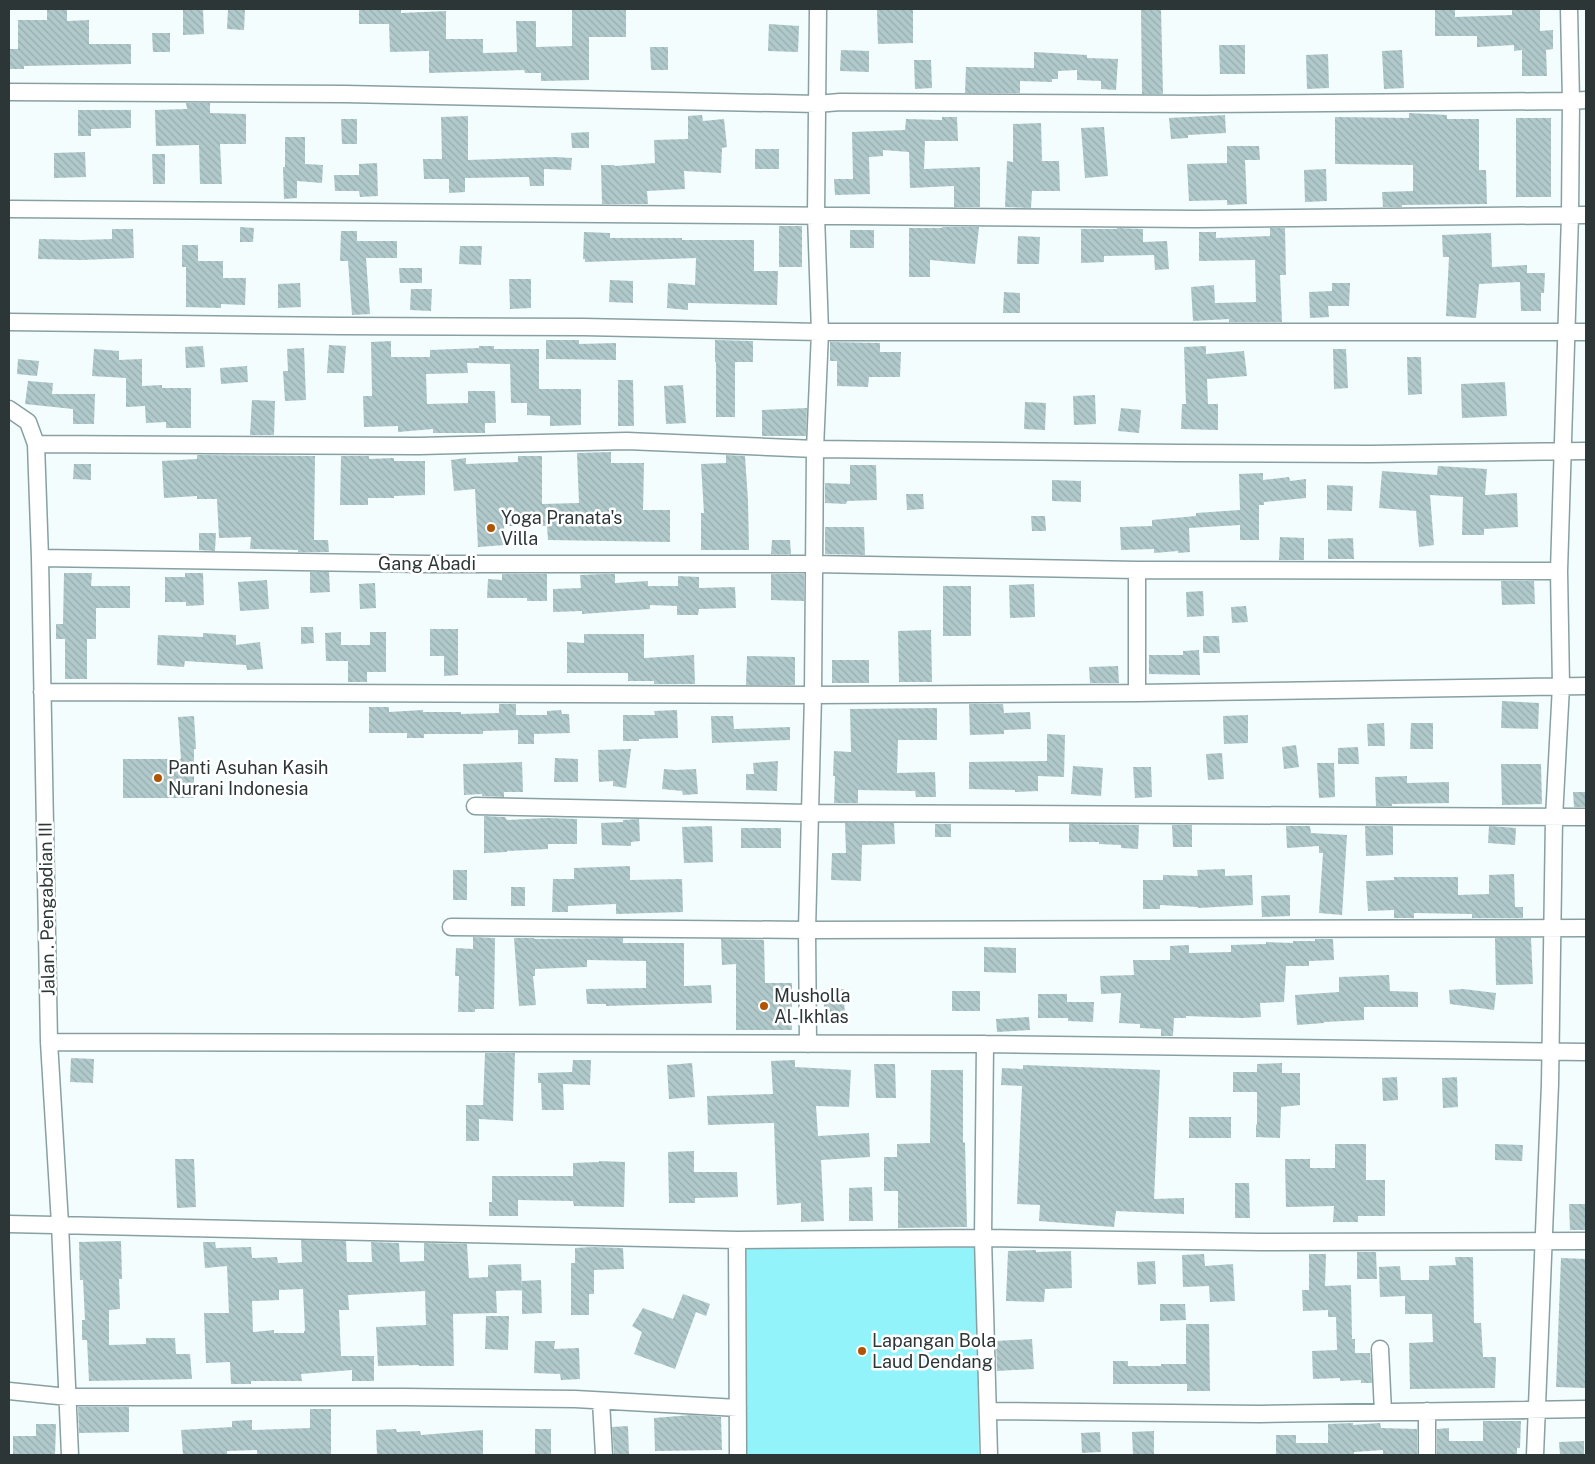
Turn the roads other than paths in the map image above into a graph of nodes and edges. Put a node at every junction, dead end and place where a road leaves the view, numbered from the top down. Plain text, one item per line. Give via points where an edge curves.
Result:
1 (818, 9) edge
2 (1569, 9) edge
3 (9, 92) edge
4 (1579, 100) edge
5 (817, 104) junction
6 (9, 209) edge
7 (816, 215) junction
8 (1578, 215) edge
9 (9, 322) edge
10 (1567, 331) junction
11 (820, 332) junction
12 (1586, 332) edge
13 (9, 409) edge
14 (36, 444) junction
15 (815, 448) junction
16 (1563, 451) junction
17 (1586, 451) edge
18 (40, 558) junction
19 (814, 564) junction
20 (1137, 570) junction
21 (1559, 571) junction
22 (1561, 686) junction
23 (1586, 686) edge
24 (42, 692) junction
25 (1137, 693) junction
26 (813, 696) junction
27 (475, 806) dead end
28 (810, 813) junction
29 (1586, 817) edge
30 (1554, 818) junction
31 (451, 927) dead end
32 (1554, 927) junction
33 (1586, 928) edge
34 (807, 930) junction
35 (49, 1042) junction
36 (808, 1044) junction
37 (985, 1044) junction
38 (1550, 1052) junction
39 (1586, 1052) edge
40 (9, 1224) edge
41 (60, 1224) junction
42 (983, 1238) junction
43 (737, 1240) junction
44 (1544, 1240) junction
45 (1586, 1241) edge
46 (1380, 1349) dead end
47 (9, 1391) edge
48 (68, 1397) junction
49 (601, 1401) junction
50 (738, 1408) junction
51 (1537, 1409) junction
52 (1586, 1409) edge
53 (988, 1411) junction
54 (1427, 1411) junction
55 (1383, 1412) junction
56 (70, 1455) edge
57 (604, 1455) edge
58 (738, 1455) edge
59 (988, 1455) edge
60 (1427, 1455) edge
61 (1535, 1455) edge

1 - 5 street
2 - 4 street
3 - 5 street via 346,94
4 - 5 street
4 - 8 street
5 - 7 street
6 - 7 street
7 - 8 street via 1195,219
7 - 11 street
8 - 10 street
9 - 11 street
10 - 11 street
10 - 12 street
10 - 16 street
11 - 15 street
13 - 14 street, Jalan . Pengabdian III via 28,422
14 - 15 street via 419,446 627,441
14 - 18 street, Jalan . Pengabdian III
15 - 16 street via 1340,454
15 - 19 street
16 - 17 street
16 - 21 street
18 - 19 street, Gang Abadi via 427,564
18 - 24 street, Jalan . Pengabdian III
19 - 20 street, Gang Abadi
19 - 26 street
20 - 21 street, Gang Abadi
20 - 25 street
21 - 22 street
22 - 23 street
22 - 25 street
22 - 30 street
24 - 26 street
24 - 35 street, Jalan . Pengabdian III
25 - 26 street
26 - 28 street
27 - 28 street
28 - 30 street
28 - 34 street
29 - 30 street
30 - 32 street
31 - 34 street
32 - 33 street
32 - 34 street
32 - 38 street
34 - 36 street
35 - 36 street
35 - 41 street, Jalan . Pengabdian III
36 - 37 street
37 - 38 street
37 - 42 street
38 - 39 street
38 - 44 street
40 - 41 street
41 - 43 street
41 - 48 street, Jalan . Pengabdian III
42 - 43 street
42 - 44 street via 1251,1242
42 - 53 street
43 - 50 street
44 - 45 street
44 - 51 street
46 - 55 street
47 - 48 street
48 - 49 street via 404,1397
48 - 56 street, Jalan . Pengabdian III
49 - 50 street
49 - 57 street
50 - 58 street
51 - 52 street
51 - 54 street
51 - 61 street
53 - 55 street
53 - 59 street
54 - 55 street
54 - 60 street

